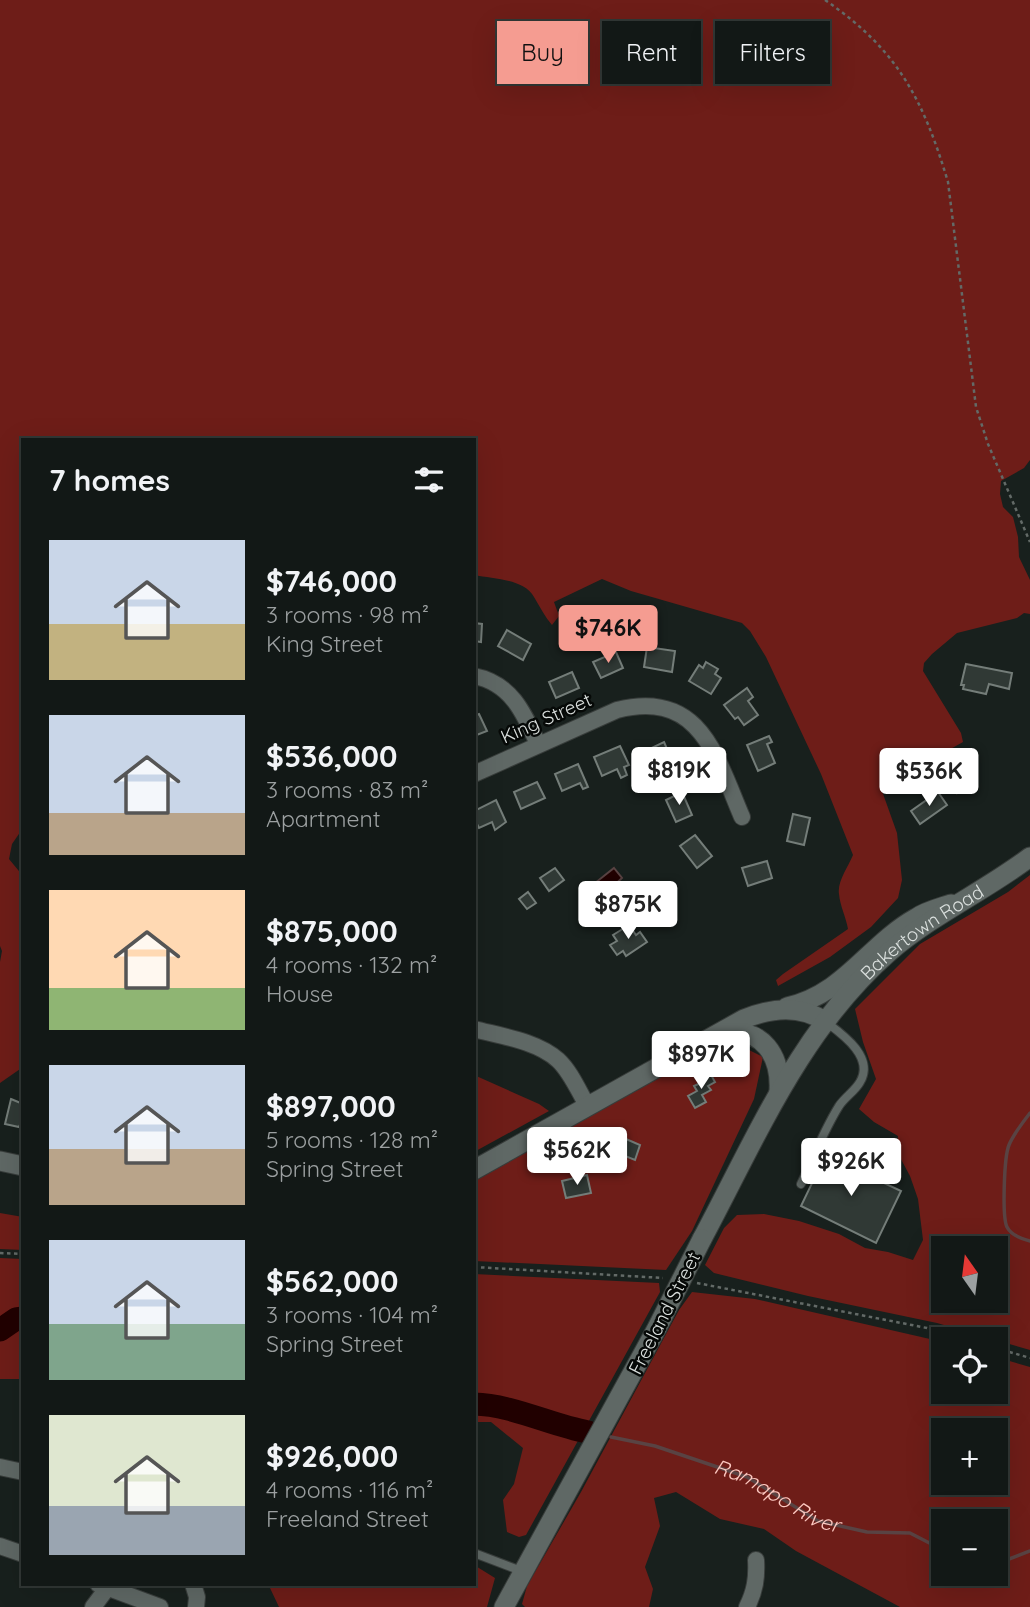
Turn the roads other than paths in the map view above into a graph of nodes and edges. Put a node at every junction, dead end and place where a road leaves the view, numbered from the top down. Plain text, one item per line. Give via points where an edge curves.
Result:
1 (476, 677) edge
2 (538, 744) junction
3 (476, 773) edge
4 (742, 817) dead end
5 (1030, 857) edge
6 (962, 901) junction
7 (781, 1009) junction
8 (825, 1022) junction
9 (476, 1030) edge
10 (716, 1034) junction
11 (779, 1091) junction
12 (588, 1107) junction
13 (0, 1161) edge
14 (21, 1166) edge
15 (476, 1169) edge
16 (801, 1184) dead end
17 (0, 1467) edge
18 (21, 1472) edge
19 (0, 1546) edge
20 (21, 1553) edge
21 (476, 1554) edge
22 (756, 1560) dead end
23 (524, 1572) junction
24 (103, 1586) edge
25 (194, 1586) edge
26 (93, 1607) edge
27 (160, 1607) edge
28 (196, 1607) edge
29 (505, 1607) edge
30 (747, 1607) edge

1 - 2 street via 497,684 515,700
2 - 3 street, King Street
2 - 4 street, King Street via 617,710 649,705 677,712 709,742
5 - 6 main road, Bakertown Road
6 - 7 main road via 915,918 839,984 811,1000
6 - 8 main road, Bakertown Road via 889,952
7 - 8 main road
7 - 10 main road via 760,1013
8 - 11 main road, Freeland Street
8 - 16 lane via 853,1044 863,1075 840,1106
9 - 12 street via 550,1054 565,1068
10 - 11 main road via 745,1032 762,1042 774,1058
10 - 12 main road
11 - 23 main road, Freeland Street, bridge
12 - 15 main road
13 - 14 main road
17 - 18 street
19 - 20 street
21 - 23 lane
22 - 30 street via 757,1578
23 - 29 main road, Freeland Street
24 - 26 street
24 - 27 street
25 - 28 street

